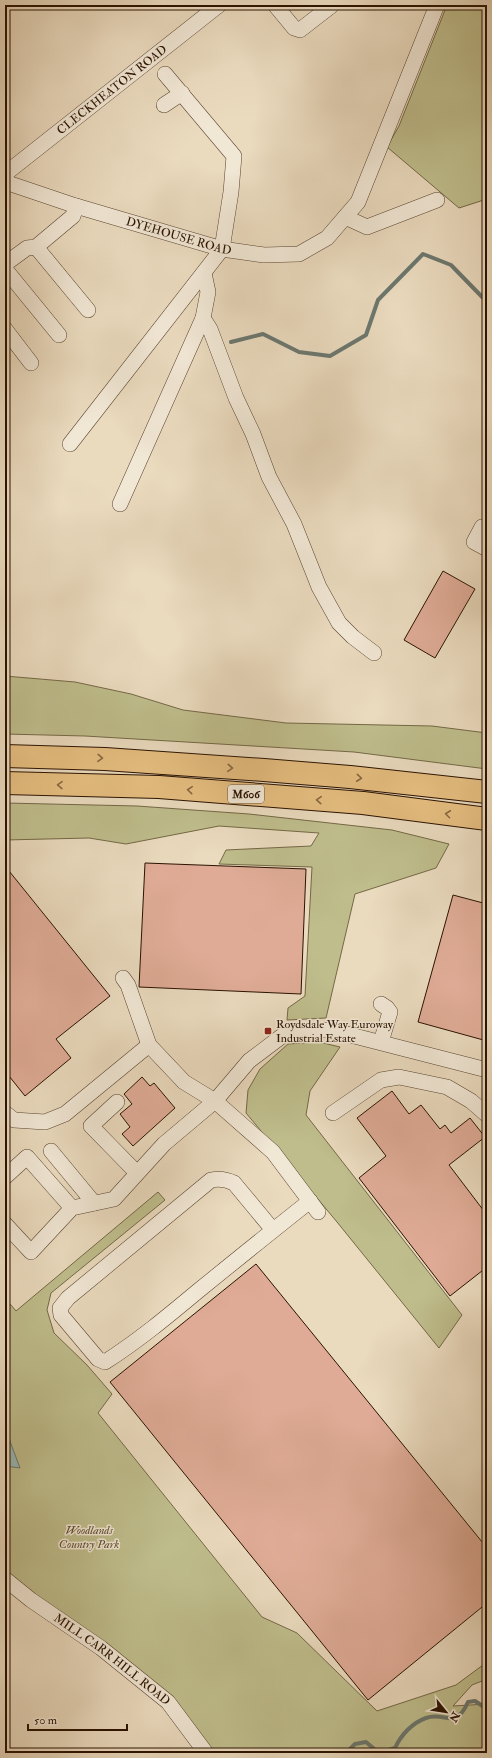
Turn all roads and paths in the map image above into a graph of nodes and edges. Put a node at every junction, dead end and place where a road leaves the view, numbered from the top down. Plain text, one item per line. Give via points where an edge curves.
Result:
1 (220, 5) edge
2 (276, 5) edge
3 (437, 5) edge
4 (331, 6) dead end
5 (165, 74) dead end
6 (182, 93) junction
7 (164, 105) dead end
8 (5, 174) edge
9 (5, 182) edge
10 (437, 200) dead end
11 (76, 206) junction
12 (345, 217) junction
13 (36, 247) junction
14 (222, 249) junction
15 (5, 264) edge
16 (5, 268) edge
17 (204, 273) junction
18 (88, 310) dead end
19 (202, 318) junction
20 (5, 329) edge
21 (59, 335) dead end
22 (31, 363) dead end
23 (70, 444) dead end
24 (120, 504) dead end
25 (487, 527) edge
26 (487, 549) edge
27 (374, 654) dead end
28 (5, 756) edge
29 (5, 784) edge
30 (487, 792) edge
31 (487, 819) edge
32 (126, 982) dead end
33 (381, 1004) dead end
34 (381, 1042) junction
35 (149, 1045) junction
36 (487, 1070) edge
37 (215, 1101) junction
38 (117, 1102) dead end
39 (5, 1113) edge
40 (333, 1113) dead end
41 (487, 1115) edge
42 (51, 1151) dead end
43 (137, 1173) junction
44 (5, 1177) edge
45 (94, 1203) junction
46 (72, 1208) junction
47 (5, 1224) edge
48 (273, 1230) junction
49 (5, 1579) edge
50 (206, 1753) edge

1 - 8 street, CLECKHEATON ROAD
2 - 4 street via 294,28 300,30
3 - 12 street, DYEHOUSE ROAD via 358,202
5 - 6 street
6 - 7 street
6 - 14 street via 234,156
9 - 11 street, DYEHOUSE ROAD
10 - 12 street via 367,227
11 - 13 street via 73,216
11 - 14 street, DYEHOUSE ROAD
12 - 14 street, DYEHOUSE ROAD via 328,238 299,254 264,255
13 - 15 street via 27,248
13 - 18 street
14 - 17 street
16 - 21 street
17 - 19 street via 208,292
17 - 23 street
19 - 24 street
19 - 27 street via 210,329 269,477 294,524 319,587 339,623
20 - 22 street
25 - 26 street via 482,527 474,542
28 -> 30 highway, M606 via 105,759 240,768
31 -> 29 highway, M606 via 363,803 160,787
32 - 35 street
33 - 34 street via 390,1012
34 - 36 street
34 - 37 street via 331,1030 286,1033 249,1061
35 - 37 street via 184,1082
35 - 39 street via 65,1114 45,1122 14,1120
37 - 43 street via 164,1144
37 - 48 street via 273,1152 314,1206
38 - 43 street via 91,1126
40 - 41 street via 380,1080 399,1077 447,1087 471,1101
42 - 45 street
43 - 45 street via 114,1199
44 - 46 street via 27,1157
45 - 46 street
46 - 47 street via 31,1252
48 - 48 street via 131,1346 105,1362 98,1359 61,1315 60,1308 68,1298 211,1180 219,1178 234,1183
49 - 50 street, MILL CARR HILL ROAD via 101,1648 168,1702

